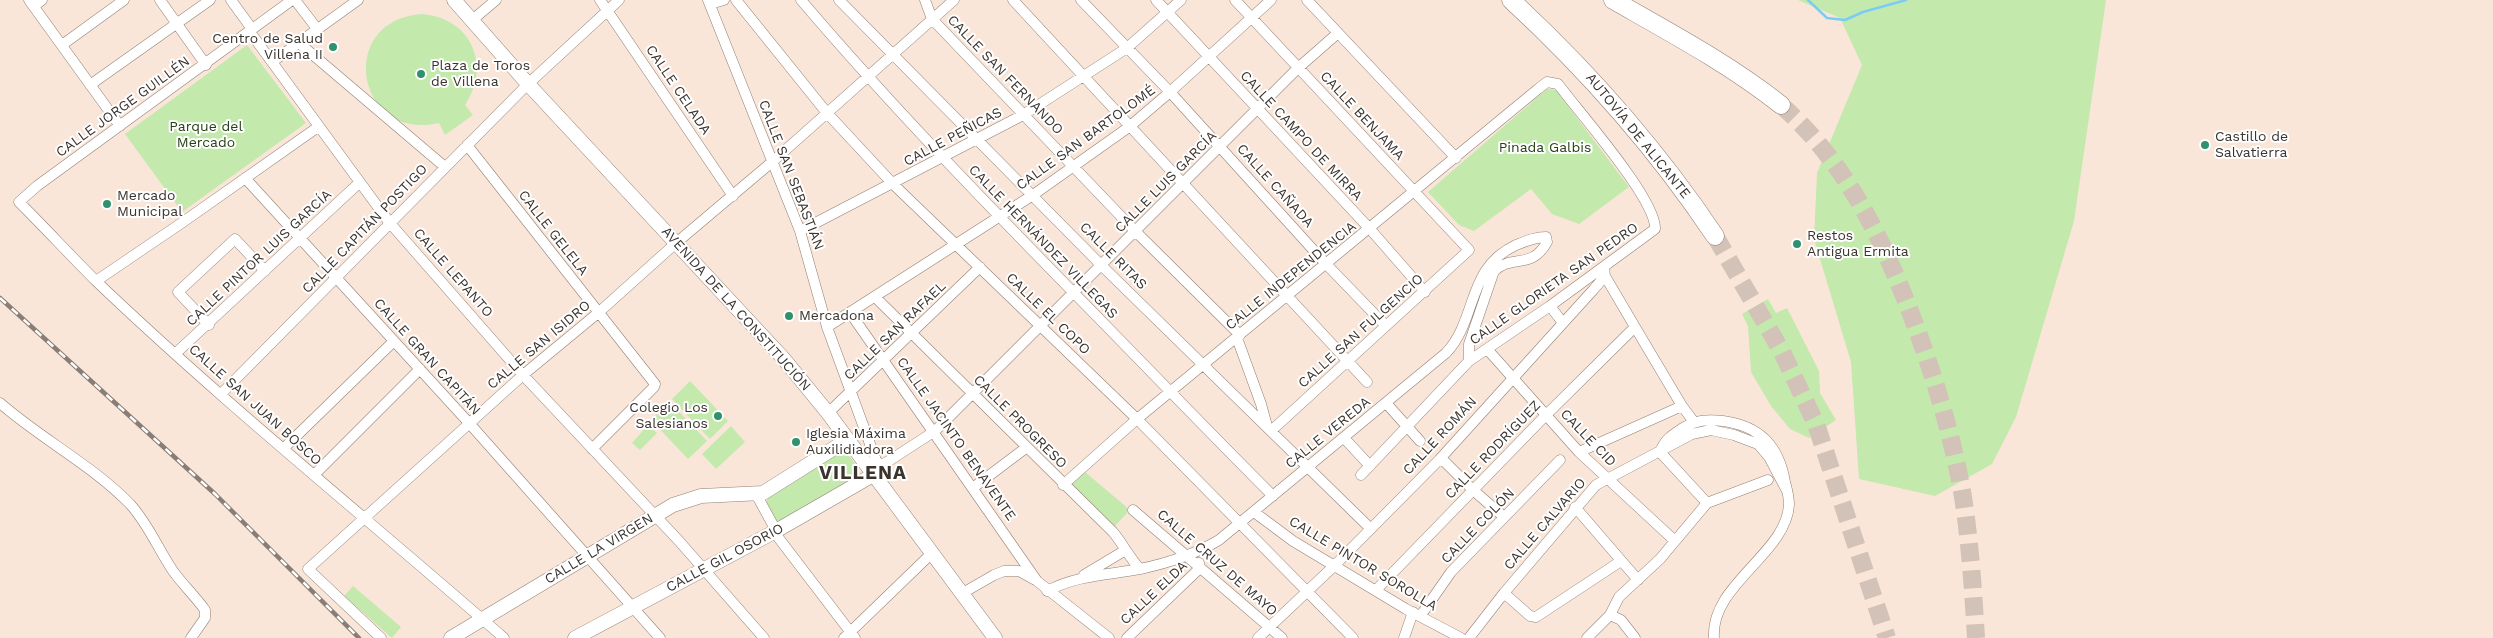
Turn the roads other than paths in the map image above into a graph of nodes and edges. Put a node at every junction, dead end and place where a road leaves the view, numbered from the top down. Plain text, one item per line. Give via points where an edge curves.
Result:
1 (124, 0) edge
2 (160, 0) edge
3 (210, 0) edge
4 (231, 0) edge
5 (294, 0) edge
6 (358, 0) edge
7 (454, 0) edge
8 (465, 0) edge
9 (496, 0) edge
10 (600, 0) edge
11 (619, 0) edge
12 (724, 0) edge
13 (736, 0) edge
14 (801, 0) edge
15 (839, 0) edge
16 (925, 0) edge
17 (954, 0) edge
18 (1014, 0) edge
19 (1081, 0) edge
20 (1156, 0) edge
21 (1181, 0) edge
22 (1235, 0) edge
23 (1271, 0) edge
24 (1307, 0) edge
25 (1511, 0) edge
26 (1613, 0) edge
27 (35, 2) edge
28 (709, 2) edge
29 (607, 11) junction
30 (1167, 13) junction
31 (477, 16) junction
32 (1252, 18) junction
33 (932, 19) junction
34 (176, 23) junction
35 (251, 30) junction
36 (318, 30) junction
37 (1338, 33) junction
38 (299, 43) junction
39 (62, 45) junction
40 (1126, 48) junction
41 (893, 54) junction
42 (505, 57) junction
43 (1209, 57) junction
44 (272, 62) junction
45 (206, 65) junction
46 (1298, 68) junction
47 (867, 78) junction
48 (1084, 78) junction
49 (528, 84) junction
50 (90, 85) junction
51 (1170, 92) junction
52 (1781, 105) tunnel mouth
53 (1258, 109) junction
54 (826, 113) junction
55 (1024, 115) junction
56 (120, 126) junction
57 (1129, 126) junction
58 (318, 127) junction
59 (977, 140) junction
60 (467, 145) junction
61 (1221, 147) junction
62 (942, 158) junction
63 (1456, 158) junction
64 (772, 162) junction
65 (1073, 166) junction
66 (444, 168) junction
67 (246, 178) junction
68 (360, 183) junction
69 (893, 184) junction
70 (1183, 184) junction
71 (1415, 193) junction
72 (1033, 195) junction
73 (733, 196) junction
74 (19, 202) joint
75 (999, 216) junction
76 (389, 222) junction
77 (1655, 229) joint
78 (1370, 230) junction
79 (800, 231) junction
80 (1135, 231) junction
81 (1715, 236) tunnel mouth
82 (300, 238) junction
83 (676, 243) junction
84 (955, 244) junction
85 (1469, 250) joint
86 (1327, 265) junction
87 (1102, 266) junction
88 (980, 268) junction
89 (1490, 269) junction
90 (265, 271) junction
91 (1604, 271) junction
92 (337, 278) junction
93 (96, 280) junction
94 (1073, 292) junction
95 (1425, 292) junction
96 (1287, 296) junction
97 (875, 297) junction
98 (1550, 306) junction
99 (598, 313) junction
100 (851, 314) junction
101 (1563, 323) junction
102 (208, 325) junction
103 (1040, 325) junction
104 (1386, 326) junction
105 (827, 327) junction
106 (1633, 329) junction
107 (912, 333) junction
108 (1238, 336) junction
109 (394, 341) junction
110 (1453, 346) junction
111 (1487, 349) junction
112 (176, 353) junction
113 (884, 360) junction
114 (1348, 361) junction
115 (1469, 361) junction
116 (1204, 365) junction
117 (420, 369) junction
118 (524, 375) junction
119 (1514, 376) junction
120 (1367, 382) dead end
121 (222, 393) junction
122 (850, 393) junction
123 (1170, 393) junction
124 (972, 394) junction
125 (0, 403) edge
126 (1386, 403) junction
127 (1682, 406) junction
128 (828, 413) junction
129 (1547, 414) junction
130 (1137, 419) junction
131 (1694, 422) junction
132 (469, 423) junction
133 (1407, 426) junction
134 (1269, 428) junction
135 (935, 431) junction
136 (1344, 438) junction
137 (847, 440) junction
138 (1420, 441) dead end
139 (1027, 447) junction
140 (284, 448) junction
141 (592, 449) junction
142 (1580, 452) junction
143 (1660, 452) junction
144 (1441, 458) junction
145 (1560, 460) dead end
146 (1370, 466) junction
147 (1307, 467) junction
148 (875, 469) junction
149 (314, 475) junction
150 (1361, 475) dead end
151 (1608, 478) junction
152 (1768, 480) dead end
153 (1063, 485) junction
154 (974, 487) junction
155 (1473, 490) junction
156 (1787, 491) junction
157 (756, 494) junction
158 (1273, 496) junction
159 (1707, 503) junction
160 (1575, 507) junction
161 (1133, 510) dead end
162 (1254, 512) junction
163 (656, 516) junction
164 (1504, 518) junction
165 (363, 519) junction
166 (1240, 524) junction
167 (1371, 529) junction
168 (774, 532) junction
169 (1219, 540) junction
170 (1675, 541) junction
171 (1124, 551) junction
172 (931, 554) junction
173 (585, 556) junction
174 (1187, 557) junction
175 (1621, 561) junction
176 (1335, 565) junction
177 (1200, 568) junction
178 (1140, 569) junction
179 (702, 570) junction
180 (1079, 578) junction
181 (1638, 580) junction
182 (1037, 581) junction
183 (1376, 590) junction
184 (1047, 591) junction
185 (1308, 591) junction
186 (1504, 593) junction
187 (961, 594) junction
188 (631, 608) junction
189 (1417, 614) junction
190 (1610, 615) junction
191 (481, 619) junction
192 (1270, 627) junction
193 (850, 636) edge
194 (1593, 636) edge
195 (191, 638) edge
196 (381, 638) edge
197 (451, 638) edge
198 (504, 638) edge
199 (575, 638) edge
200 (660, 638) edge
201 (764, 638) edge
202 (995, 638) edge
203 (1109, 638) edge
204 (1127, 638) edge
205 (1258, 638) edge
206 (1282, 638) edge
207 (1354, 638) edge
208 (1404, 638) edge
209 (1461, 638) edge
210 (1469, 638) edge
211 (1635, 638) edge
212 (1714, 638) edge

1 - 39 street
2 - 34 street
3 - 34 street
4 - 35 street, CALLE LEPANTO
5 - 35 street, CALLE JORGE GUILLÉN
5 - 36 street
6 - 36 street
7 - 42 street, AVENIDA DE LA CONSTITUCIÓN
8 - 31 street
9 - 31 street
10 - 29 street, CALLE CELADA
11 - 29 street, CALLE CAPITÁN POSTIGO
12 - 28 street
13 - 54 street, CALLE EL COPO
14 - 47 street, CALLE HERNÁNDEZ VILLEGAS
15 - 41 street, CALLE RITAS
16 - 33 street, CALLE SAN FERNANDO
17 - 33 street, CALLE SAN ISIDRO
18 - 48 street
19 - 40 street, CALLE CAÑADA
20 - 30 street, CALLE CAMPO DE MIRRA
21 - 30 street, CALLE PEÑICAS
22 - 32 street, CALLE BENJAMA
23 - 32 street, CALLE SAN BARTOLOMÉ
24 - 37 street
25 - 81 highway, AUTOVÍA DE ALICANTE via 1583,68 1624,115
26 - 52 highway via 1699,48
27 - 39 street
28 - 64 street, CALLE SAN SEBASTIÁN
29 - 49 street, CALLE CAPITÁN POSTIGO
29 - 73 street, CALLE CELADA
30 - 40 street, CALLE PEÑICAS
30 - 43 street, CALLE CAMPO DE MIRRA
31 - 42 street
32 - 43 street, CALLE SAN BARTOLOMÉ
32 - 46 street, CALLE BENJAMA
33 - 41 street, CALLE SAN ISIDRO
33 - 55 street, CALLE SAN FERNANDO
34 - 45 street
34 - 50 street
35 - 44 street, CALLE LEPANTO
35 - 45 street, CALLE JORGE GUILLÉN
36 - 38 street
37 - 46 street, CALLE LUIS GARCÍA
37 - 63 street
38 - 44 street
38 - 66 street
39 - 50 street
40 - 48 street, CALLE PEÑICAS
40 - 51 street, CALLE CAÑADA
41 - 47 street, CALLE SAN ISIDRO
41 - 59 street, CALLE RITAS
42 - 49 street, AVENIDA DE LA CONSTITUCIÓN
43 - 51 street, CALLE SAN BARTOLOMÉ
43 - 53 street, CALLE CAMPO DE MIRRA
44 - 58 street, CALLE LEPANTO
45 - 56 street, CALLE JORGE GUILLÉN
46 - 53 street, CALLE LUIS GARCÍA
46 - 71 street, CALLE BENJAMA
47 - 54 street, CALLE SAN ISIDRO
47 - 62 street, CALLE HERNÁNDEZ VILLEGAS
48 - 55 street, CALLE PEÑICAS
48 - 57 street
49 - 60 street, CALLE CAPITÁN POSTIGO
49 - 83 street, AVENIDA DE LA CONSTITUCIÓN
50 - 56 street
51 - 57 street, CALLE SAN BARTOLOMÉ
51 - 61 street, CALLE CAÑADA
53 - 61 street, CALLE LUIS GARCÍA
53 - 78 street, CALLE CAMPO DE MIRRA
54 - 64 street, CALLE SAN ISIDRO
54 - 69 street, CALLE EL COPO
55 - 59 street, CALLE PEÑICAS
55 - 65 street, CALLE SAN FERNANDO
56 - 74 street, CALLE JORGE GUILLÉN
57 - 65 street, CALLE SAN BARTOLOMÉ
57 - 70 street
58 - 67 street
58 - 68 street, CALLE LEPANTO
59 - 62 street, CALLE PEÑICAS
59 - 72 street, CALLE RITAS
60 - 66 street, CALLE CAPITÁN POSTIGO
60 - 99 street, CALLE GELELA
61 - 70 street, CALLE LUIS GARCÍA
61 - 86 street, CALLE CAÑADA
62 - 69 street, CALLE PEÑICAS
62 - 75 street, CALLE HERNÁNDEZ VILLEGAS
63 - 71 street, CALLE INDEPENDENCIA
63 - 77 street, CALLE INDEPENDENCIA via 1547,82 1558,84 1646,198 1656,221
64 - 73 street, CALLE SAN ISIDRO
64 - 79 street, CALLE SAN SEBASTIÁN
65 - 72 street, CALLE SAN BARTOLOMÉ
65 - 80 street, CALLE SAN FERNANDO
66 - 76 street, CALLE CAPITÁN POSTIGO
67 - 82 street, CALLE GRAN CAPITÁN
67 - 93 street
68 - 76 street, CALLE LEPANTO
68 - 82 street, CALLE PINTOR LUIS GARCÍA
69 - 79 street, CALLE PEÑICAS
69 - 84 street, CALLE EL COPO
70 - 80 street, CALLE LUIS GARCÍA
70 - 96 street
71 - 78 street, CALLE INDEPENDENCIA
71 - 85 street, CALLE BENJAMA
72 - 75 street, CALLE SAN BARTOLOMÉ
72 - 87 street, CALLE RITAS
73 - 83 street, CALLE SAN ISIDRO
74 - 93 street, CALLE SAN JUAN BOSCO
75 - 84 street, CALLE SAN BARTOLOMÉ
75 - 94 street, CALLE HERNÁNDEZ VILLEGAS
76 - 92 street, CALLE CAPITÁN POSTIGO
76 - 118 street, CALLE LEPANTO
77 - 91 street, CALLE GLORIETA SAN PEDRO
78 - 86 street, CALLE INDEPENDENCIA
78 - 95 street, CALLE CAMPO DE MIRRA
79 - 105 street, CALLE SAN SEBASTIÁN
80 - 87 street, CALLE LUIS GARCÍA
80 - 108 street, CALLE SAN FERNANDO
82 - 90 street, CALLE PINTOR LUIS GARCÍA
82 - 92 street, CALLE GRAN CAPITÁN
83 - 99 street, CALLE SAN ISIDRO
83 - 128 street, AVENIDA DE LA CONSTITUCIÓN
84 - 88 street, CALLE EL COPO
84 - 97 street, CALLE SAN BARTOLOMÉ
85 - 95 street, CALLE SAN FULGENCIO
86 - 96 street, CALLE INDEPENDENCIA
86 - 104 street, CALLE CAÑADA
87 - 94 street, CALLE LUIS GARCÍA
87 - 116 street, CALLE RITAS
88 - 103 street, CALLE EL COPO
88 - 107 street, CALLE SAN RAFAEL
89 - 89 street via 1541,254 1546,237 1536,237 1514,246 1496,257
89 - 110 street
89 - 115 street via 1469,344
90 - 102 street, CALLE PINTOR LUIS GARCÍA
90 - 102 street via 235,239 178,292
91 - 98 street, CALLE GLORIETA SAN PEDRO
91 - 101 street, CALLE ROMÁN
91 - 106 street
92 - 109 street, CALLE GRAN CAPITÁN
92 - 121 street, CALLE CAPITÁN POSTIGO
93 - 112 street, CALLE SAN JUAN BOSCO
94 - 103 street, CALLE LUIS GARCÍA
94 - 123 street, CALLE HERNÁNDEZ VILLEGAS
95 - 104 street, CALLE SAN FULGENCIO
96 - 108 street, CALLE INDEPENDENCIA
96 - 114 street
97 - 100 street, CALLE SAN BARTOLOMÉ
97 - 107 street, CALLE PROGRESO
98 - 101 street
98 - 111 street, CALLE GLORIETA SAN PEDRO
99 - 118 street, CALLE SAN ISIDRO
99 - 141 street, CALLE GELELA via 655,384
100 - 105 street, CALLE SAN BARTOLOMÉ
100 - 113 street, CALLE JACINTO BENAVENTE
101 - 119 street, CALLE ROMÁN
102 - 112 street, CALLE PINTOR LUIS GARCÍA
103 - 124 street, CALLE LUIS GARCÍA
103 - 130 street, CALLE EL COPO
104 - 114 street, CALLE SAN FULGENCIO
105 - 122 street, CALLE SAN SEBASTIÁN
106 - 127 street
106 - 129 street, CALLE RODRÍGUEZ
107 - 113 street, CALLE SAN RAFAEL
107 - 124 street, CALLE PROGRESO
108 - 116 street, CALLE INDEPENDENCIA
108 - 134 street, CALLE SAN FERNANDO
109 - 117 street, CALLE GRAN CAPITÁN
109 - 140 street
110 - 115 street
110 - 126 street, CALLE VEREDA
111 - 115 street, CALLE GLORIETA SAN PEDRO
111 - 119 street, CALLE CID
112 - 121 street, CALLE SAN JUAN BOSCO
113 - 122 street, CALLE SAN RAFAEL
113 - 135 street, CALLE JACINTO BENAVENTE
114 - 120 street
114 - 134 street, CALLE SAN FULGENCIO
115 - 133 street, CALLE GLORIETA SAN PEDRO
116 - 123 street, CALLE INDEPENDENCIA
116 - 134 street, CALLE RITAS
117 - 132 street, CALLE GRAN CAPITÁN
117 - 149 street
118 - 132 street, CALLE SAN ISIDRO
118 - 141 street, CALLE LEPANTO
119 - 129 street, CALLE CID
119 - 144 street, CALLE ROMÁN
121 - 140 street, CALLE SAN JUAN BOSCO
122 - 128 street, CALLE SAN RAFAEL
122 - 148 street, CALLE SAN SEBASTIÁN
123 - 130 street, CALLE INDEPENDENCIA
123 - 158 street, CALLE HERNÁNDEZ VILLEGAS
124 - 135 street, CALLE LUIS GARCÍA
124 - 139 street, CALLE PROGRESO
125 - 195 street via 128,503 155,538 173,571 205,610 205,618
126 - 133 street
126 - 136 street, CALLE VEREDA
127 - 131 street
127 - 142 street
128 - 137 street, AVENIDA DE LA CONSTITUCIÓN
129 - 142 street, CALLE CID
129 - 155 street, CALLE RODRÍGUEZ
130 - 153 street, CALLE INDEPENDENCIA
130 - 166 street, CALLE EL COPO
131 - 143 street, CALLE CALVARIO via 1669,437
131 - 156 street via 1735,422 1767,439 1783,467
132 - 165 street, CALLE SAN ISIDRO
132 - 173 street, CALLE GRAN CAPITÁN
133 - 138 street
133 - 146 street, CALLE GLORIETA SAN PEDRO
134 - 147 street, CALLE RITAS
135 - 148 street, CALLE LUIS GARCÍA
135 - 154 street, CALLE JACINTO BENAVENTE
136 - 146 street
136 - 147 street, CALLE VEREDA
137 - 148 street, AVENIDA DE LA CONSTITUCIÓN
137 - 157 street via 769,490
139 - 153 street, CALLE PROGRESO
139 - 154 street
140 - 149 street, CALLE SAN JUAN BOSCO
141 - 163 street, CALLE LEPANTO
142 - 151 street, CALLE CID
143 - 151 street, CALLE CALVARIO
143 - 156 street, CALLE CALVARIO via 1692,434 1711,430 1734,435 1758,444 1769,457
143 - 159 street
144 - 155 street
144 - 167 street, CALLE ROMÁN
145 - 164 street, CALLE COLÓN
146 - 150 street, CALLE GLORIETA SAN PEDRO
147 - 158 street, CALLE VEREDA
147 - 167 street, CALLE RITAS
148 - 168 street, CALLE GIL OSORIO
148 - 172 street, AVENIDA DE LA CONSTITUCIÓN
149 - 165 street, CALLE SAN JUAN BOSCO
151 - 160 street, CALLE CALVARIO via 1596,485
151 - 170 street, CALLE CID
152 - 159 street
153 - 171 street, CALLE PROGRESO via 1113,532
154 - 182 street, CALLE JACINTO BENAVENTE
155 - 164 street
155 - 183 street, CALLE RODRÍGUEZ
156 - 212 street via 1787,517 1723,605 1715,623
157 - 163 street, CALLE LA VIRGEN via 694,497 673,504
157 - 168 street
158 - 162 street, CALLE VEREDA
159 - 170 street
160 - 175 street
160 - 186 street, CALLE CALVARIO
161 - 174 street, CALLE CRUZ DE MAYO
162 - 166 street, CALLE VEREDA
162 - 176 street, CALLE PINTOR SOROLLA via 1293,541
163 - 173 street, CALLE LA VIRGEN
163 - 179 street, CALLE LEPANTO
164 - 189 street, CALLE COLÓN via 1451,572
165 - 191 street, CALLE SAN JUAN BOSCO
165 - 196 street, CALLE SAN ISIDRO via 308,569
166 - 169 street, CALLE VEREDA
166 - 185 street, CALLE EL COPO
167 - 176 street, CALLE ROMÁN
168 - 179 street, CALLE GIL OSORIO
168 - 193 street
169 - 174 street, CALLE VEREDA
169 - 177 street, CALLE VEREDA via 1201,559
170 - 181 street
171 - 178 street, CALLE PROGRESO
171 - 180 street
172 - 187 street, AVENIDA DE LA CONSTITUCIÓN
172 - 193 street
173 - 188 street, CALLE GRAN CAPITÁN
173 - 191 street, CALLE LA VIRGEN
174 - 177 street, CALLE CRUZ DE MAYO
174 - 178 street, CALLE VEREDA
175 - 181 street
175 - 186 street via 1536,617 1530,616
176 - 183 street, CALLE PINTOR SOROLLA
176 - 185 street, CALLE ROMÁN
177 - 192 street, CALLE CRUZ DE MAYO
177 - 204 street, CALLE ELDA
178 - 180 street, CALLE VEREDA
179 - 188 street, CALLE GIL OSORIO
179 - 201 street, CALLE LEPANTO
180 - 184 street
181 - 190 street via 1619,597
182 - 184 street
182 - 187 street via 1019,571 1004,571
183 - 189 street, CALLE PINTOR SOROLLA
184 - 203 street
185 - 192 street, CALLE ROMÁN
185 - 207 street, CALLE EL COPO
186 - 210 street, CALLE CALVARIO
187 - 202 street, AVENIDA DE LA CONSTITUCIÓN
188 - 199 street, CALLE GIL OSORIO
188 - 200 street, CALLE GRAN CAPITÁN
189 - 208 street, CALLE COLÓN
189 - 209 street, CALLE PINTOR SOROLLA
190 - 194 street
190 - 211 street via 1621,620
191 - 197 street, CALLE LA VIRGEN
191 - 198 street, CALLE SAN JUAN BOSCO
192 - 205 street, CALLE ROMÁN
192 - 206 street, CALLE CRUZ DE MAYO

